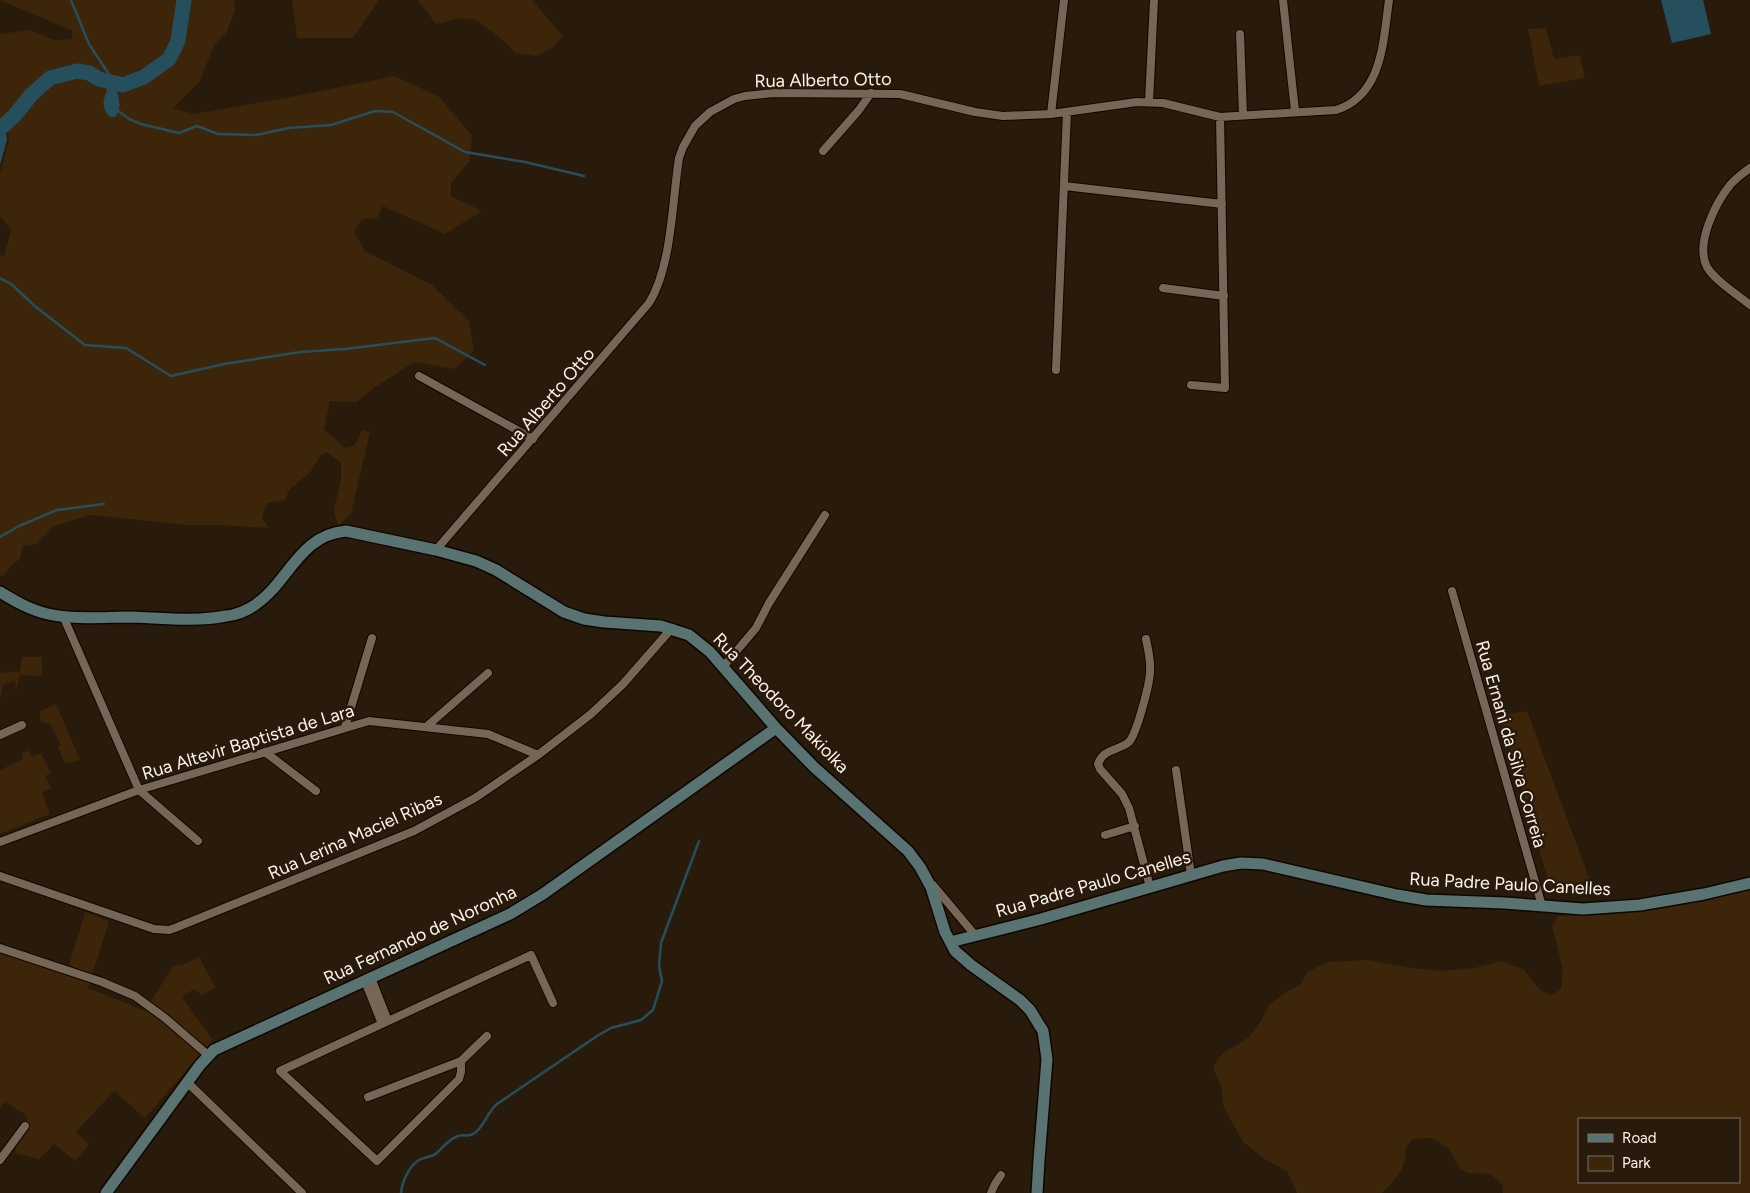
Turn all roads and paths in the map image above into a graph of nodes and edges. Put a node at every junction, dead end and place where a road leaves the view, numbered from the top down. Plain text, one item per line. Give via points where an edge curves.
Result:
1 (1064, 0) edge
2 (1154, 0) edge
3 (1283, 0) edge
4 (1389, 0) edge
5 (1240, 34) dead end
6 (871, 93) junction
7 (1149, 102) junction
8 (1067, 112) junction
9 (1295, 112) junction
10 (1051, 114) junction
11 (1244, 115) junction
12 (1220, 117) junction
13 (823, 151) dead end
14 (1750, 168) edge
15 (1064, 186) junction
16 (1222, 204) junction
17 (1163, 288) dead end
18 (1224, 296) junction
19 (1750, 305) edge
20 (1056, 370) dead end
21 (419, 376) dead end
22 (1191, 385) dead end
23 (533, 439) junction
24 (825, 515) dead end
25 (436, 550) junction
26 (1452, 591) dead end
27 (0, 592) edge
28 (63, 616) junction
29 (672, 628) junction
30 (372, 638) dead end
31 (1146, 639) dead end
32 (723, 667) junction
33 (488, 673) dead end
34 (22, 726) dead end
35 (345, 727) junction
36 (426, 727) junction
37 (776, 728) junction
38 (0, 735) edge
39 (265, 752) junction
40 (538, 755) junction
41 (1176, 770) dead end
42 (139, 790) junction
43 (316, 791) dead end
44 (1135, 826) junction
45 (1105, 835) dead end
46 (198, 841) dead end
47 (0, 842) edge
48 (1191, 875) junction
49 (0, 876) edge
50 (925, 876) junction
51 (1750, 884) edge
52 (1150, 887) junction
53 (1542, 906) junction
54 (975, 935) junction
55 (950, 942) junction
56 (0, 948) edge
57 (368, 979) junction
58 (553, 1003) dead end
59 (385, 1022) junction
60 (487, 1036) dead end
61 (208, 1055) junction
62 (461, 1062) junction
63 (186, 1082) junction
64 (368, 1097) dead end
65 (24, 1126) dead end
66 (0, 1160) edge
67 (1001, 1175) dead end
68 (106, 1193) edge
69 (302, 1193) edge
70 (991, 1193) edge
71 (1036, 1193) edge

1 - 10 street
2 - 7 street
3 - 9 street
4 - 9 street, Rua Alberto Otto via 1377,66 1369,86 1347,106 1336,110
5 - 11 street
6 - 10 street, Rua Alberto Otto via 912,96 989,115
6 - 13 street
6 - 23 street, Rua Alberto Otto via 745,96 722,104 703,118 688,137 679,158 664,264 656,292 641,314
7 - 8 street, Rua Alberto Otto
7 - 12 street, Rua Alberto Otto
8 - 10 street, Rua Alberto Otto
8 - 15 street
9 - 11 street, Rua Alberto Otto
11 - 12 street, Rua Alberto Otto
12 - 16 street
14 - 19 street via 1723,195 1710,221 1703,247 1703,256 1710,270
15 - 16 street
15 - 20 street
16 - 18 street
17 - 18 street
18 - 22 street via 1225,388
21 - 23 street
23 - 25 street, Rua Alberto Otto
24 - 32 street via 756,628
25 - 28 main road, Rua Theodoro Makiolka via 357,532 335,532 310,545 265,597 236,614 209,618
25 - 29 main road, Rua Theodoro Makiolka via 485,564 574,616 593,621
26 - 53 street, Rua Ernani da Silva Correia
27 - 28 main road, Rua Theodoro Makiolka via 33,610
28 - 42 street
29 - 32 main road, Rua Theodoro Makiolka via 696,639
29 - 40 street, Rua Lerina Maciel Ribas via 607,701
30 - 35 street
31 - 44 street via 1150,677 1136,728 1128,742 1103,754 1098,764 1126,801
32 - 37 main road, Rua Theodoro Makiolka
33 - 36 street
34 - 38 street
35 - 36 street, Rua Altevir Baptista de Lara via 369,721
35 - 39 street, Rua Altevir Baptista de Lara
36 - 40 street, Rua Altevir Baptista de Lara via 488,734
37 - 50 main road, Rua Theodoro Makiolka via 814,767 901,845
37 - 57 main road, Rua Fernando de Noronha via 526,905
39 - 42 street, Rua Altevir Baptista de Lara
39 - 43 street
40 - 49 street, Rua Lerina Maciel Ribas via 475,798 414,831 169,930 154,928
41 - 48 street
42 - 46 street
42 - 47 street, Rua Altevir Baptista de Lara
44 - 45 street
44 - 52 street
48 - 52 main road, Rua Padre Paulo Canelles
48 - 53 main road, Rua Padre Paulo Canelles via 1251,862 1412,899
50 - 54 street
50 - 55 main road, Rua Theodoro Makiolka
51 - 53 main road, Rua Padre Paulo Canelles via 1618,908
52 - 54 main road, Rua Padre Paulo Canelles
54 - 55 main road, Rua Padre Paulo Canelles
55 - 71 main road, Rua Theodoro Makiolka via 963,959 1020,1000 1034,1014 1043,1031 1048,1059
56 - 61 street via 135,996
57 - 59 street
57 - 61 main road, Rua Fernando de Noronha
58 - 59 street via 531,956
59 - 62 street via 280,1071 377,1161 459,1080
60 - 62 street
61 - 63 main road, Rua Fernando de Noronha
62 - 64 street
63 - 68 main road, Rua Fernando de Noronha
63 - 69 street
65 - 66 street
67 - 70 street

